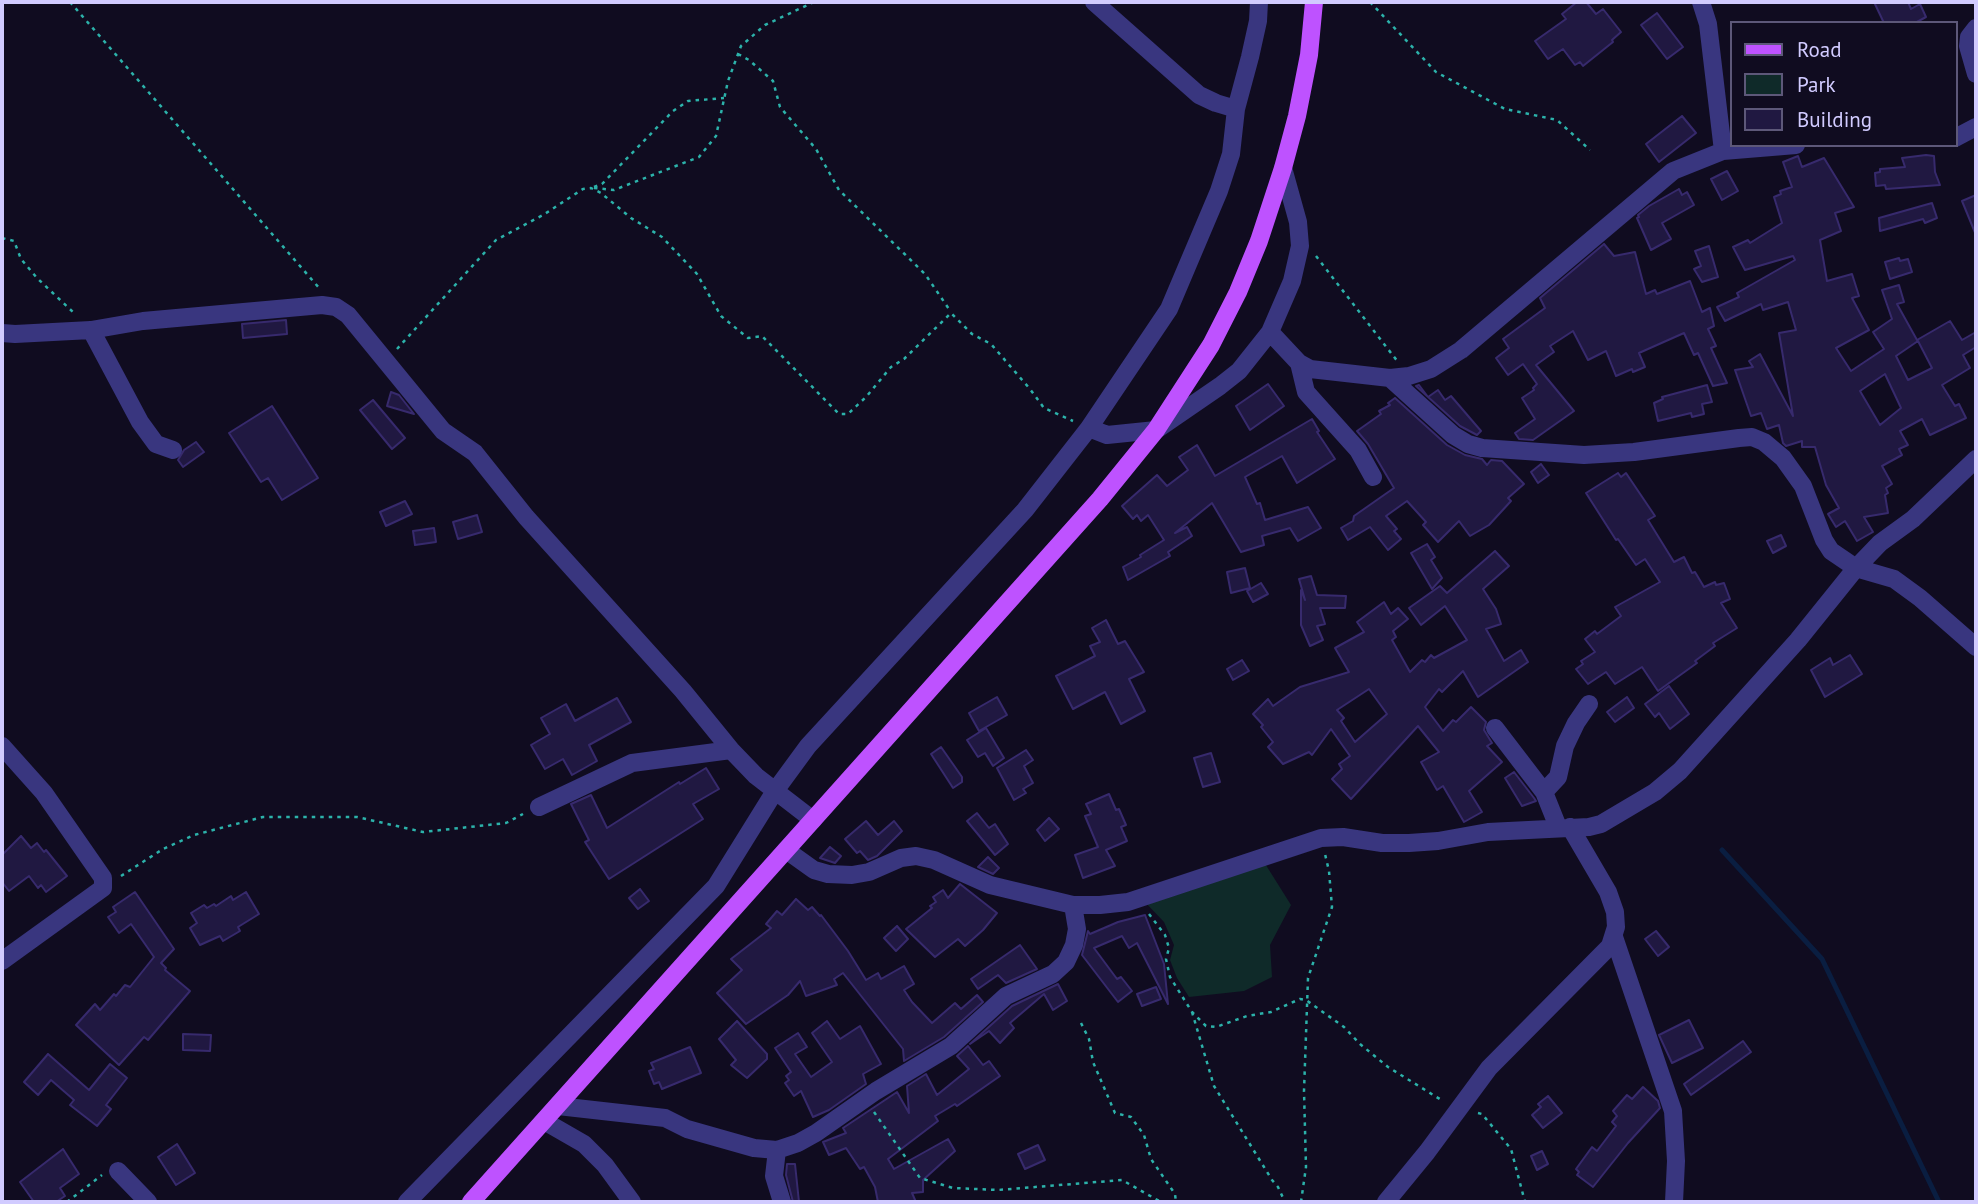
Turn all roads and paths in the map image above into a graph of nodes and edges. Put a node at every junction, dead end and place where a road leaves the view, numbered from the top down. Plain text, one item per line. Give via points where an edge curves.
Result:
1 (70, 2) edge
2 (814, 2) edge
3 (1094, 2) edge
4 (1259, 2) edge
5 (1314, 2) edge
6 (1370, 2) edge
7 (1701, 2) edge
8 (1976, 28) edge
9 (738, 54) junction
10 (1976, 74) edge
11 (724, 99) junction
12 (1236, 109) junction
13 (1976, 127) edge
14 (1957, 137) edge
15 (1772, 147) edge
16 (1590, 150) dead end
17 (1723, 151) junction
18 (1283, 168) junction
19 (591, 188) junction
20 (2, 238) edge
21 (1316, 256) dead end
22 (336, 307) junction
23 (951, 313) junction
24 (91, 330) junction
25 (1270, 332) junction
26 (2, 333) edge
27 (384, 362) junction
28 (1299, 363) junction
29 (1409, 376) junction
30 (1390, 378) junction
31 (1089, 428) junction
32 (1156, 430) junction
33 (173, 450) dead end
34 (1976, 459) edge
35 (1373, 477) dead end
36 (1856, 568) junction
37 (1976, 647) edge
38 (1589, 704) dead end
39 (1495, 728) dead end
40 (2, 746) edge
41 (731, 750) junction
42 (775, 791) junction
43 (1544, 792) junction
44 (539, 807) joint
45 (813, 820) junction
46 (1564, 827) junction
47 (1321, 838) junction
48 (786, 850) junction
49 (103, 888) junction
50 (1128, 902) junction
51 (1073, 905) junction
52 (1614, 937) junction
53 (2, 961) edge
54 (1306, 1000) junction
55 (1192, 1012) junction
56 (1081, 1024) dead end
57 (864, 1100) junction
58 (558, 1106) junction
59 (1459, 1110) junction
60 (544, 1121) junction
61 (778, 1150) junction
62 (118, 1171) joint
63 (67, 1202) edge
64 (148, 1202) edge
65 (407, 1202) edge
66 (471, 1202) edge
67 (632, 1202) edge
68 (782, 1202) edge
69 (1161, 1202) edge
70 (1176, 1202) edge
71 (1285, 1202) edge
72 (1301, 1202) edge
73 (1386, 1202) edge
74 (1525, 1202) edge
75 (1674, 1202) edge

1 - 22 path
2 - 9 path via 765,25
3 - 12 street via 1199,95
4 - 12 street
5 - 18 main road via 1309,55
6 - 16 path via 1436,72 1505,109 1557,120
7 - 17 street via 1708,24
8 - 10 street via 1968,46
9 - 11 path
9 - 23 path via 773,82 780,107 816,149 839,190 925,274
11 - 19 path via 688,101 673,111 602,184
11 - 19 path via 716,136 699,157 614,190
12 - 31 street via 1231,154 1219,191 1170,309
13 - 14 street
15 - 17 street
17 - 29 street via 1673,171 1461,350 1431,369
18 - 25 street via 1300,246 1292,281
18 - 32 main road via 1238,292 1205,355
19 - 23 path via 662,237 697,274 721,316 748,338 762,336 839,414 848,414
19 - 27 path via 496,240
20 - 24 path via 14,241 37,278
21 - 29 path
22 - 24 street via 143,321
22 - 27 street via 348,315
23 - 31 path via 972,334 991,344 1044,408
24 - 26 street
24 - 33 street via 148,433 156,444
25 - 28 street
25 - 32 street via 1239,371
27 - 41 street via 443,431 475,453
28 - 30 street via 1323,371
28 - 35 street via 1306,392 1350,440
29 - 30 street
30 - 36 street via 1453,435 1482,448 1584,455 1739,438 1764,442 1783,458 1802,486 1831,551
31 - 32 street via 1107,435
31 - 42 street via 1025,510 808,746
32 - 45 main road via 1100,499
34 - 36 street
36 - 37 street via 1894,579
36 - 46 street via 1798,640 1667,784 1601,824
38 - 43 street via 1565,746 1558,777
39 - 43 street
40 - 49 street via 52,804 98,869
41 - 42 street
41 - 44 street via 632,763
42 - 45 street
42 - 65 street via 716,886
43 - 46 street
44 - 49 path via 506,823 423,832 357,817 263,817 194,835 163,849
45 - 48 main road
46 - 47 street via 1409,843
46 - 52 street via 1608,892 1615,912
47 - 50 street
47 - 54 path via 1332,907 1308,978
48 - 51 street via 828,874 869,872 916,856 990,885
48 - 58 main road
49 - 53 street
50 - 51 street
50 - 55 path via 1148,912 1165,935 1170,977
51 - 57 street via 1077,929 1066,962 1053,974 1006,996 951,1046
52 - 59 street via 1605,953 1489,1068
52 - 75 street via 1673,1111
54 - 55 path via 1216,1027 1206,1026
54 - 59 path via 1388,1067
54 - 72 path via 1306,1167
55 - 71 path via 1214,1086
56 - 70 path via 1115,1112 1130,1117 1144,1135 1151,1159
57 - 61 street via 816,1133
57 - 69 path via 920,1178 953,1188 998,1189 1122,1180
58 - 60 main road
58 - 61 street via 665,1118 719,1140
59 - 73 street
59 - 74 path via 1482,1114 1511,1149
60 - 66 main road
60 - 67 street via 584,1144
61 - 68 street via 774,1176
62 - 63 path via 100,1176
62 - 64 street

